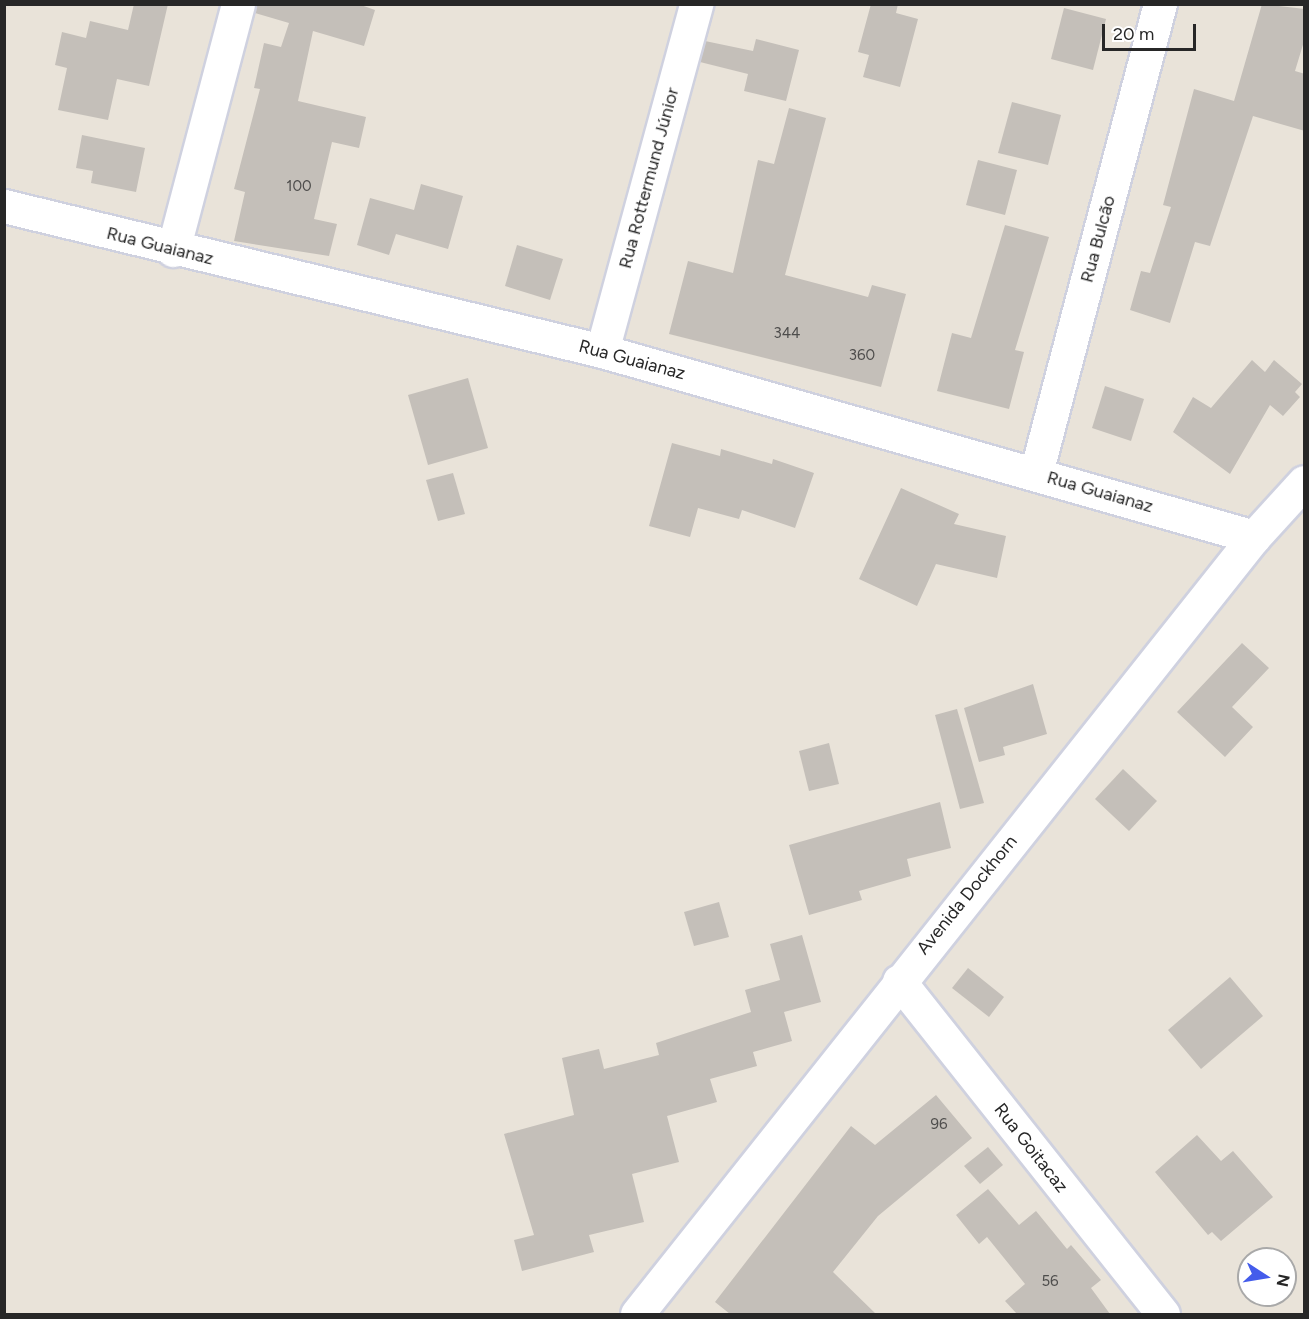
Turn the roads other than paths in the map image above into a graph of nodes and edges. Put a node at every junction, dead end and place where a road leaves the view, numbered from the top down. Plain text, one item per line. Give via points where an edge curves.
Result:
1 (238, 4) edge
2 (696, 4) edge
3 (1160, 4) edge
4 (4, 206) edge
5 (173, 250) junction
6 (602, 351) junction
7 (1036, 473) junction
8 (1305, 482) edge
9 (1254, 537) junction
10 (899, 981) junction
11 (637, 1314) edge
12 (1162, 1314) edge

1 - 5 street
2 - 6 street, Rua Rottermund Júnior
3 - 7 street, Rua Bulcão
4 - 5 street, Rua Guaianaz
5 - 6 street, Rua Guaianaz
6 - 7 street, Rua Guaianaz
7 - 9 street, Rua Guaianaz
8 - 9 street, Avenida Dockhorn
9 - 10 street, Avenida Dockhorn
10 - 11 street, Avenida Dockhorn
10 - 12 street, Rua Goitacaz

